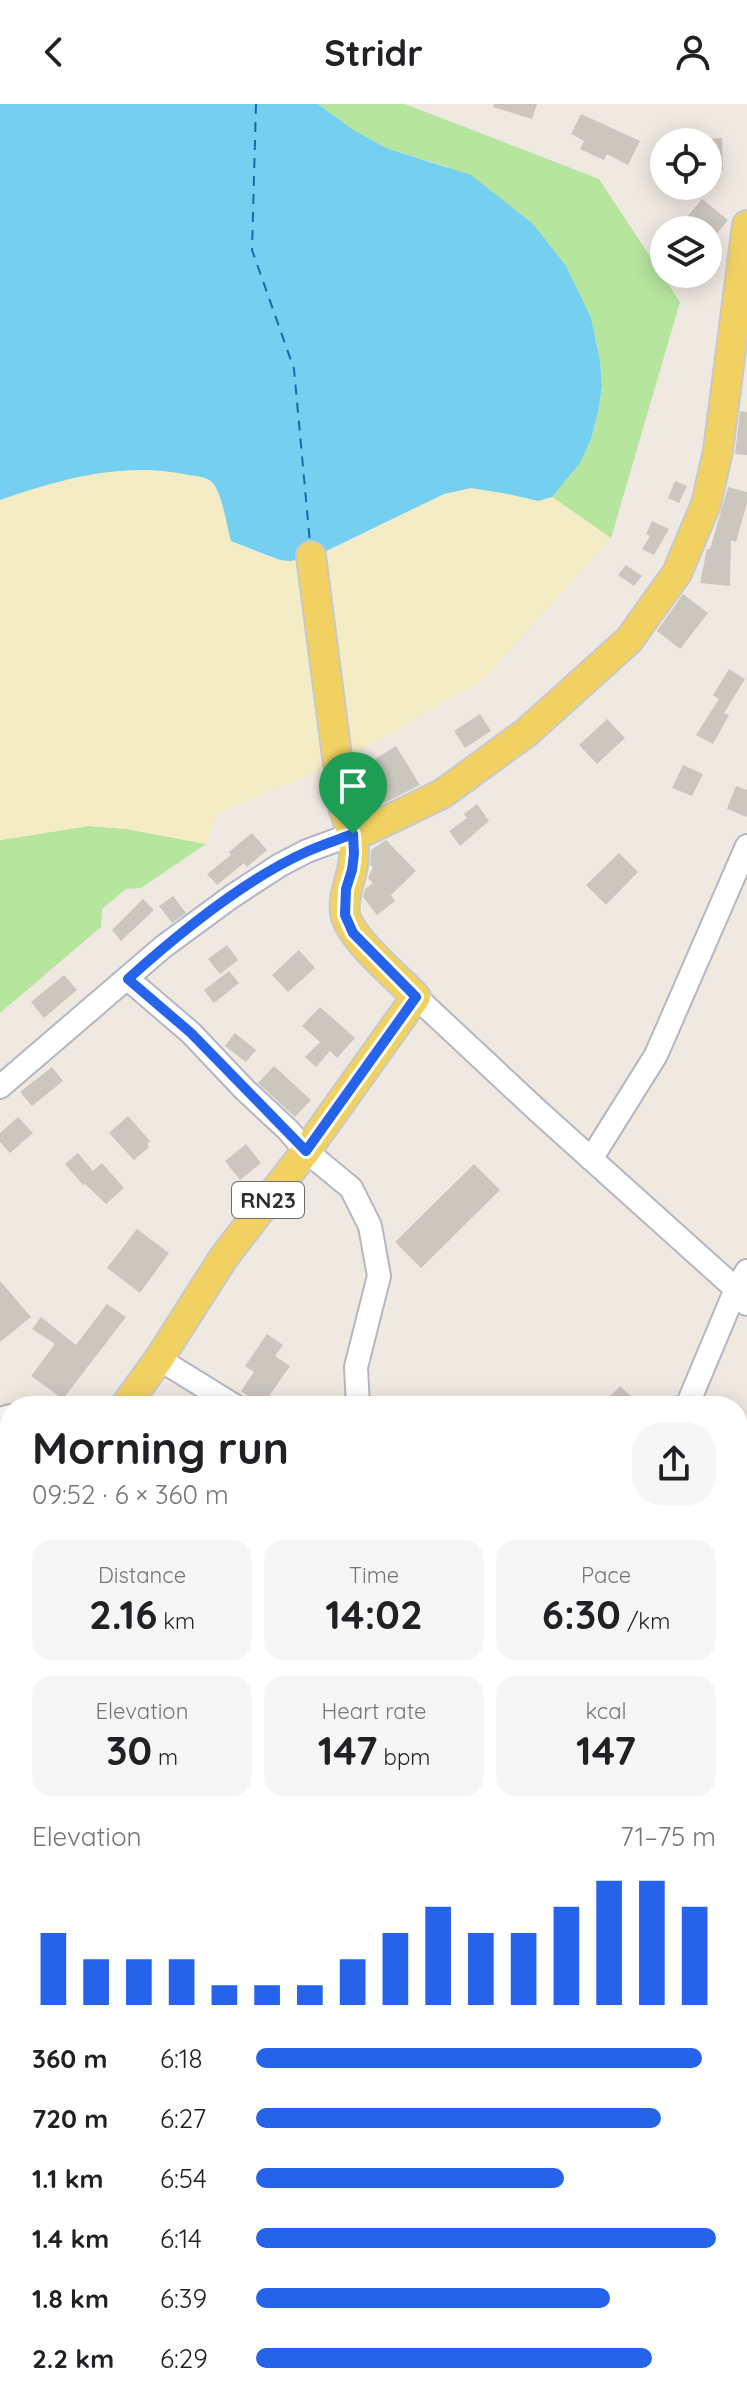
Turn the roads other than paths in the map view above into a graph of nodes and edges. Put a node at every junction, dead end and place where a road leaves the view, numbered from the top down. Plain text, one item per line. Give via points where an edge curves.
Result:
1 (747, 225) edge
2 (311, 556) dead end
3 (353, 834) junction
4 (747, 846) edge
5 (128, 979) junction
6 (416, 997) junction
7 (0, 1087) edge
8 (306, 1151) junction
9 (591, 1159) junction
10 (743, 1288) edge
11 (159, 1359) junction
12 (132, 1396) edge
13 (219, 1396) edge
14 (357, 1396) edge
15 (692, 1396) edge

1 - 3 main road via 718,451 706,504 677,573 629,640 527,732 442,794
2 - 3 main road via 344,810
3 - 5 street via 280,865 163,947
3 - 6 main road via 345,915 353,933
4 - 9 street via 656,1055
5 - 7 street
5 - 8 street via 191,1033
6 - 8 main road, RN23
6 - 9 street
8 - 11 main road, RN23 via 224,1257
8 - 14 street via 351,1188 370,1226 379,1276 356,1367
9 - 10 street
10 - 15 street
11 - 12 main road, RN23
11 - 13 street

